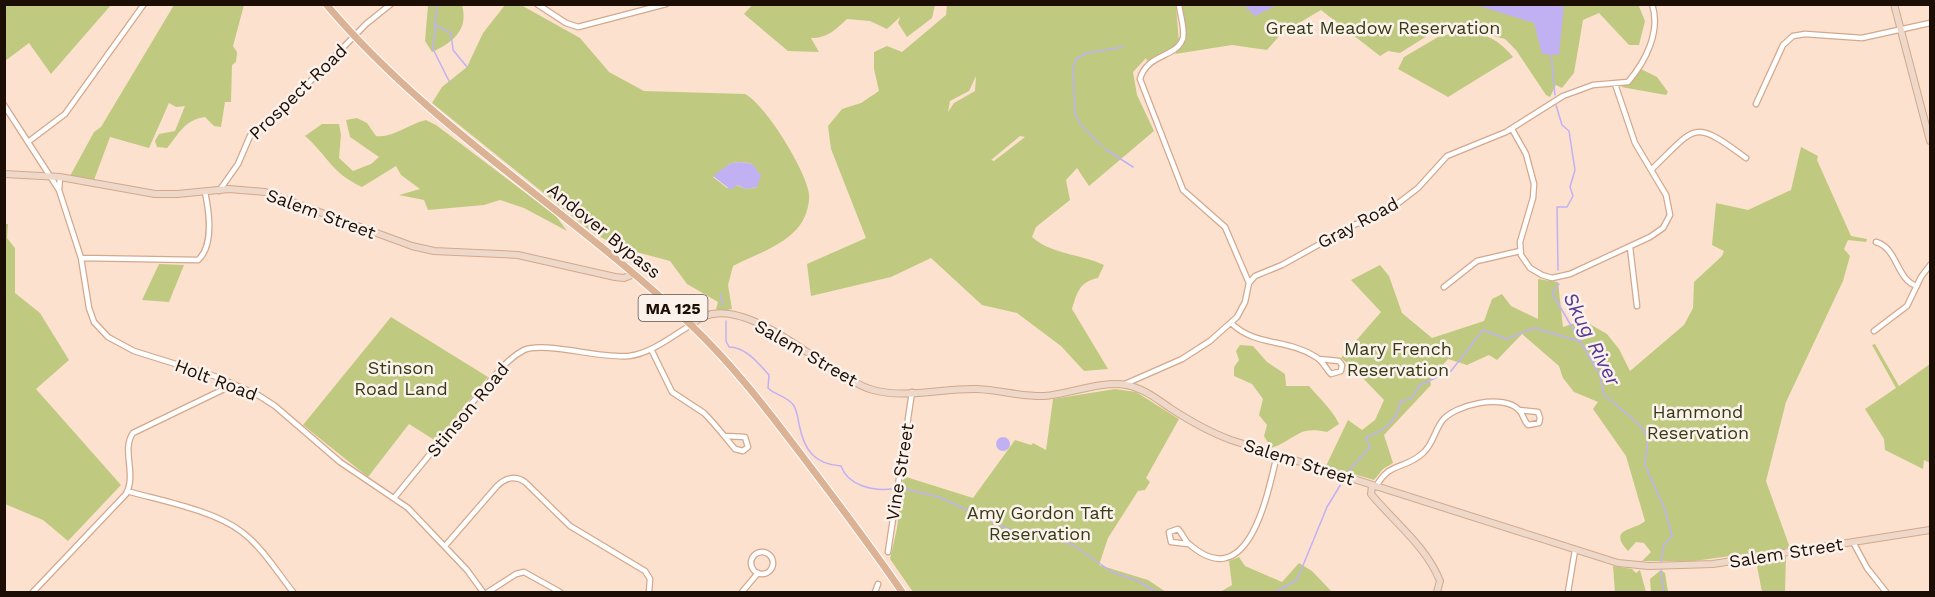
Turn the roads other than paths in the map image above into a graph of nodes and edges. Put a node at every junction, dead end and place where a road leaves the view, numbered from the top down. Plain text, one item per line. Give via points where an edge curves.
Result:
1 (144, 4) edge
2 (326, 4) edge
3 (391, 4) edge
4 (537, 4) edge
5 (666, 4) edge
6 (1179, 4) edge
7 (1652, 4) edge
8 (1894, 4) edge
9 (383, 7) edge
10 (1930, 23) edge
11 (1901, 30) junction
12 (354, 37) junction
13 (1615, 84) junction
14 (1756, 104) dead end
15 (4, 105) edge
16 (1512, 129) junction
17 (28, 141) junction
18 (1930, 141) edge
19 (1746, 158) dead end
20 (1652, 170) junction
21 (4, 174) edge
22 (50, 177) junction
23 (60, 177) junction
24 (59, 190) junction
25 (219, 191) junction
26 (205, 192) junction
27 (1876, 242) dead end
28 (1629, 247) junction
29 (1520, 251) junction
30 (81, 258) junction
31 (1930, 265) edge
32 (634, 274) junction
33 (1249, 283) junction
34 (1917, 285) junction
35 (1444, 287) dead end
36 (1636, 306) dead end
37 (1231, 323) junction
38 (691, 325) junction
39 (1874, 331) dead end
40 (651, 349) junction
41 (1319, 359) junction
42 (230, 383) junction
43 (1125, 384) junction
44 (912, 392) junction
45 (1519, 410) junction
46 (725, 436) junction
47 (1277, 455) junction
48 (1374, 487) junction
49 (128, 491) junction
50 (394, 498) junction
51 (1930, 530) edge
52 (1853, 542) junction
53 (1188, 544) junction
54 (445, 546) junction
55 (1575, 550) junction
56 (888, 552) dead end
57 (758, 573) junction
58 (878, 584) dead end
59 (33, 592) edge
60 (293, 592) edge
61 (483, 592) edge
62 (488, 592) edge
63 (560, 592) edge
64 (649, 592) edge
65 (742, 592) edge
66 (875, 592) edge
67 (902, 592) edge
68 (1437, 592) edge
69 (1568, 592) edge
70 (1886, 592) edge

1 - 17 street via 65,114
2 - 12 main road, Andover Bypass / MA 125
3 - 9 street, Prospect Road
4 - 5 street via 578,27
6 - 33 street via 1181,41 1175,49 1146,65 1140,79 1183,190 1225,227
7 - 13 street, Gray Road via 1655,32 1628,82
8 - 11 street
9 - 12 street, Prospect Road
10 - 11 street
11 - 14 street via 1862,38 1793,36 1784,44
11 - 18 street
12 - 25 street, Prospect Road via 250,136 238,164
12 - 32 main road, Andover Bypass / MA 125 via 403,84
13 - 16 street, Gray Road via 1593,85 1563,96
13 - 20 street via 1635,143
15 - 17 street, Holt Road
16 - 29 street via 1526,154 1534,184
16 - 33 street, Gray Road via 1453,152 1389,211 1315,245
17 - 22 street, Holt Road
19 - 20 street via 1713,134 1698,131 1685,138
20 - 28 street via 1666,195 1670,215 1663,228
21 - 22 street, Salem Street
22 - 23 street, Salem Street
22 - 24 street, Holt Road
23 - 24 street, Holt Road
23 - 26 street, Salem Street via 154,194
24 - 30 street, Holt Road
25 - 26 street, Salem Street
25 - 32 street, Salem Street via 276,195 421,248 518,255 615,277
26 - 30 street via 206,249 198,260
27 - 34 street via 1887,248 1906,280
28 - 29 street via 1570,274 1552,278 1530,268
28 - 36 street
29 - 35 street via 1477,261
30 - 42 street, Holt Road via 92,317 108,337 134,351
31 - 34 street
32 - 38 main road, Andover Bypass / MA 125
33 - 37 street via 1245,302
34 - 39 street via 1903,310
37 - 41 street via 1251,338 1286,343
37 - 43 street via 1182,359
38 - 40 street, Stinson Road
38 - 44 street, Salem Street via 712,313 739,316 772,330 854,383 876,391
38 - 67 main road, Andover Bypass / MA 125 via 772,416
40 - 46 street via 672,392 704,413
40 - 50 street, Stinson Road via 630,356 536,347 523,351 490,381
41 - 41 street via 1338,360 1341,371 1331,374
42 - 49 street via 133,432 129,443
42 - 50 street, Holt Road via 275,406 340,462
43 - 44 street, Salem Street via 1045,396 978,389
43 - 47 street, Salem Street via 1146,392 1210,432
44 - 56 street, Vine Street
45 - 45 street via 1527,424 1539,423 1536,411
45 - 48 street via 1489,401 1450,414 1423,453 1389,469
46 - 46 street via 744,437 748,447 738,451
47 - 48 street, Salem Street
47 - 53 street via 1262,517 1242,550 1232,557 1218,559
48 - 55 street, Salem Street
48 - 68 street via 1371,494 1397,520 1434,570 1440,581
49 - 59 street
49 - 60 street via 233,526 250,539
50 - 54 street, Holt Road
51 - 52 street, Salem Street
52 - 55 street, Salem Street via 1679,566 1618,563
52 - 70 street
53 - 53 street via 1180,530 1169,531 1170,541
54 - 61 street, Holt Road
54 - 64 street via 500,483 517,478 570,526 645,571 650,579
55 - 69 street
57 - 57 street via 752,567 752,558 766,553 772,558 772,567 765,574
57 - 65 street
58 - 66 street
62 - 63 street via 524,572

